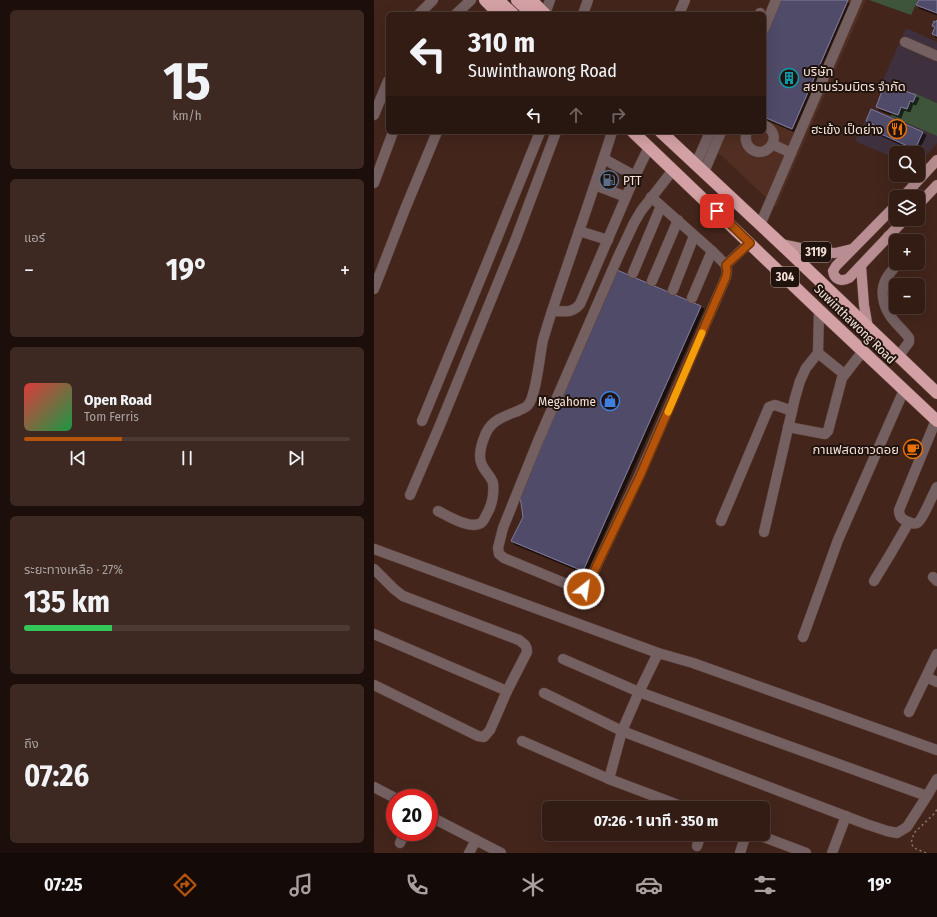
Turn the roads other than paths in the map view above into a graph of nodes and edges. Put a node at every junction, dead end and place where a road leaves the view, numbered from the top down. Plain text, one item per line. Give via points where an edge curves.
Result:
1 (433, 0) edge
2 (471, 0) edge
3 (485, 0) edge
4 (517, 0) edge
5 (531, 0) edge
6 (550, 0) edge
7 (588, 0) edge
8 (685, 0) edge
9 (776, 0) edge
10 (857, 0) edge
11 (501, 10) edge
12 (422, 12) edge
13 (458, 12) edge
14 (530, 12) edge
15 (543, 12) edge
16 (546, 12) edge
17 (583, 12) edge
18 (680, 12) edge
19 (766, 24) edge
20 (905, 42) dead end
21 (937, 56) edge
22 (386, 86) edge
23 (374, 115) edge
24 (766, 125) edge
25 (392, 134) edge
26 (436, 134) edge
27 (539, 134) edge
28 (555, 134) edge
29 (611, 134) edge
30 (635, 134) edge
31 (663, 134) edge
32 (709, 134) edge
33 (719, 134) edge
34 (745, 134) edge
35 (772, 144) junction
36 (649, 147) junction
37 (792, 152) junction
38 (604, 159) junction
39 (937, 160) edge
40 (700, 168) junction
41 (673, 170) junction
42 (635, 176) junction
43 (374, 183) edge
44 (595, 185) junction
45 (937, 185) edge
46 (910, 190) edge
47 (626, 197) junction
48 (652, 197) junction
49 (925, 198) edge
50 (661, 206) junction
51 (889, 212) edge
52 (678, 220) junction
53 (760, 225) junction
54 (898, 226) edge
55 (579, 231) junction
56 (694, 236) junction
57 (888, 236) joint
58 (608, 240) junction
59 (750, 243) junction
60 (781, 244) junction
61 (852, 250) junction
62 (712, 251) junction
63 (487, 263) junction
64 (726, 265) junction
65 (861, 266) junction
66 (503, 270) junction
67 (892, 270) edge
68 (633, 273) dead end
69 (652, 281) dead end
70 (374, 290) edge
71 (673, 290) dead end
72 (692, 298) dead end
73 (819, 310) junction
74 (552, 311) junction
75 (868, 328) junction
76 (451, 350) junction
77 (863, 351) junction
78 (818, 353) junction
79 (468, 356) junction
80 (898, 357) junction
81 (844, 374) junction
82 (904, 390) junction
83 (937, 393) edge
84 (433, 394) junction
85 (449, 401) junction
86 (792, 411) junction
87 (936, 420) edge
88 (422, 421) dead end
89 (788, 427) junction
90 (937, 487) edge
91 (410, 495) dead end
92 (438, 511) dead end
93 (722, 521) dead end
94 (909, 522) junction
95 (764, 532) dead end
96 (374, 549) edge
97 (374, 569) edge
98 (874, 581) dead end
99 (374, 634) edge
100 (803, 637) dead end
101 (658, 653) junction
102 (937, 654) edge
103 (563, 659) dead end
104 (926, 677) junction
105 (937, 682) edge
106 (374, 685) edge
107 (507, 691) junction
108 (640, 692) junction
109 (544, 693) dead end
110 (909, 712) dead end
111 (622, 731) junction
112 (522, 741) dead end
113 (937, 750) edge
114 (609, 779) junction
115 (937, 779) edge
116 (374, 787) edge
117 (386, 793) edge
118 (927, 796) junction
119 (667, 801) edge
120 (846, 816) junction
121 (438, 821) edge
122 (476, 840) junction
123 (699, 841) edge
124 (744, 841) edge
125 (770, 841) edge
126 (697, 846) dead end
127 (785, 849) edge
128 (469, 853) edge
129 (500, 853) edge
130 (740, 853) edge
131 (806, 853) edge
132 (832, 853) edge

1 - 12 street
2 - 13 street
3 - 11 highway
4 - 14 highway
5 - 15 highway
6 - 16 street
7 - 17 street
8 - 18 street
9 - 19 street
10 - 37 street
20 - 21 street
22 - 23 street
24 - 35 street via 772,130
25 - 43 street
26 - 70 street
27 - 63 street
28 - 66 street
29 - 38 street
30 - 36 highway, Suwinthawong Road / 304
31 - 40 highway, Suwinthawong Road / 304
32 - 40 street
33 - 40 street
34 - 35 street via 748,145 754,151 767,150
35 - 37 street
36 - 41 highway, Suwinthawong Road / 304
36 - 42 street
37 - 53 street
38 - 42 street
38 - 44 street
39 - 46 main road
40 - 53 highway, Suwinthawong Road / 304
41 - 48 street
41 - 59 highway, Suwinthawong Road / 304
42 - 47 street
44 - 47 street
44 - 55 street
45 - 49 main road
47 - 58 street
48 - 50 street
48 - 64 street via 634,223 618,257 538,441 503,528 498,548 499,554 504,558 579,589 584,589 588,584 640,476 706,325 726,277
50 - 52 street
50 - 68 street
51 - 61 main road
52 - 56 street
52 - 69 street
53 - 60 highway, Suwinthawong Road / 304
54 - 57 main road
55 - 58 street
55 - 74 street
56 - 62 street
56 - 71 street
57 - 65 main road
58 - 74 street via 580,304 572,311
59 - 64 street
59 - 73 highway, Suwinthawong Road / 304
60 - 61 main road, 3119 via 819,252
60 - 75 highway, Suwinthawong Road / 304
61 - 65 main road via 834,269 834,276 839,280 845,280
62 - 64 street
62 - 72 street
63 - 66 street
63 - 76 street
65 - 75 main road
66 - 79 street
67 - 80 street via 885,282 883,299 894,322 910,338
73 - 77 highway, Suwinthawong Road / 304
73 - 78 street
74 - 92 street via 543,339 533,396 529,405 490,425 481,444 482,465 492,481 494,491 490,508 483,521 474,525 462,523
75 - 80 highway, Suwinthawong Road / 304
76 - 79 street
76 - 84 street
77 - 81 street
77 - 82 highway, Suwinthawong Road / 304
78 - 81 street
78 - 86 street via 800,381
79 - 85 street
80 - 83 highway, Suwinthawong Road / 304
81 - 89 street via 827,433
82 - 87 highway, Suwinthawong Road / 304
82 - 100 street via 838,540
84 - 85 street
84 - 88 street
85 - 91 street
86 - 89 street
86 - 93 street via 774,405 769,408
87 - 94 street via 899,510 901,518
89 - 95 street
90 - 94 street via 918,523
94 - 98 street
96 - 101 street
97 - 107 street via 403,596 524,644 527,652
99 - 107 street
101 - 108 street
101 - 113 street via 693,663
102 - 104 street
103 - 108 street
104 - 105 street
104 - 110 street
106 - 107 street via 484,737 490,730
108 - 111 street
108 - 118 street
109 - 111 street
111 - 114 street
111 - 120 street
112 - 114 street
114 - 119 street
115 - 118 street
116 - 117 street
118 - 120 street via 907,827 897,833
120 - 132 street
121 - 122 street
122 - 128 street
122 - 129 street
123 - 126 street
124 - 130 street
125 - 127 street
127 - 131 street

